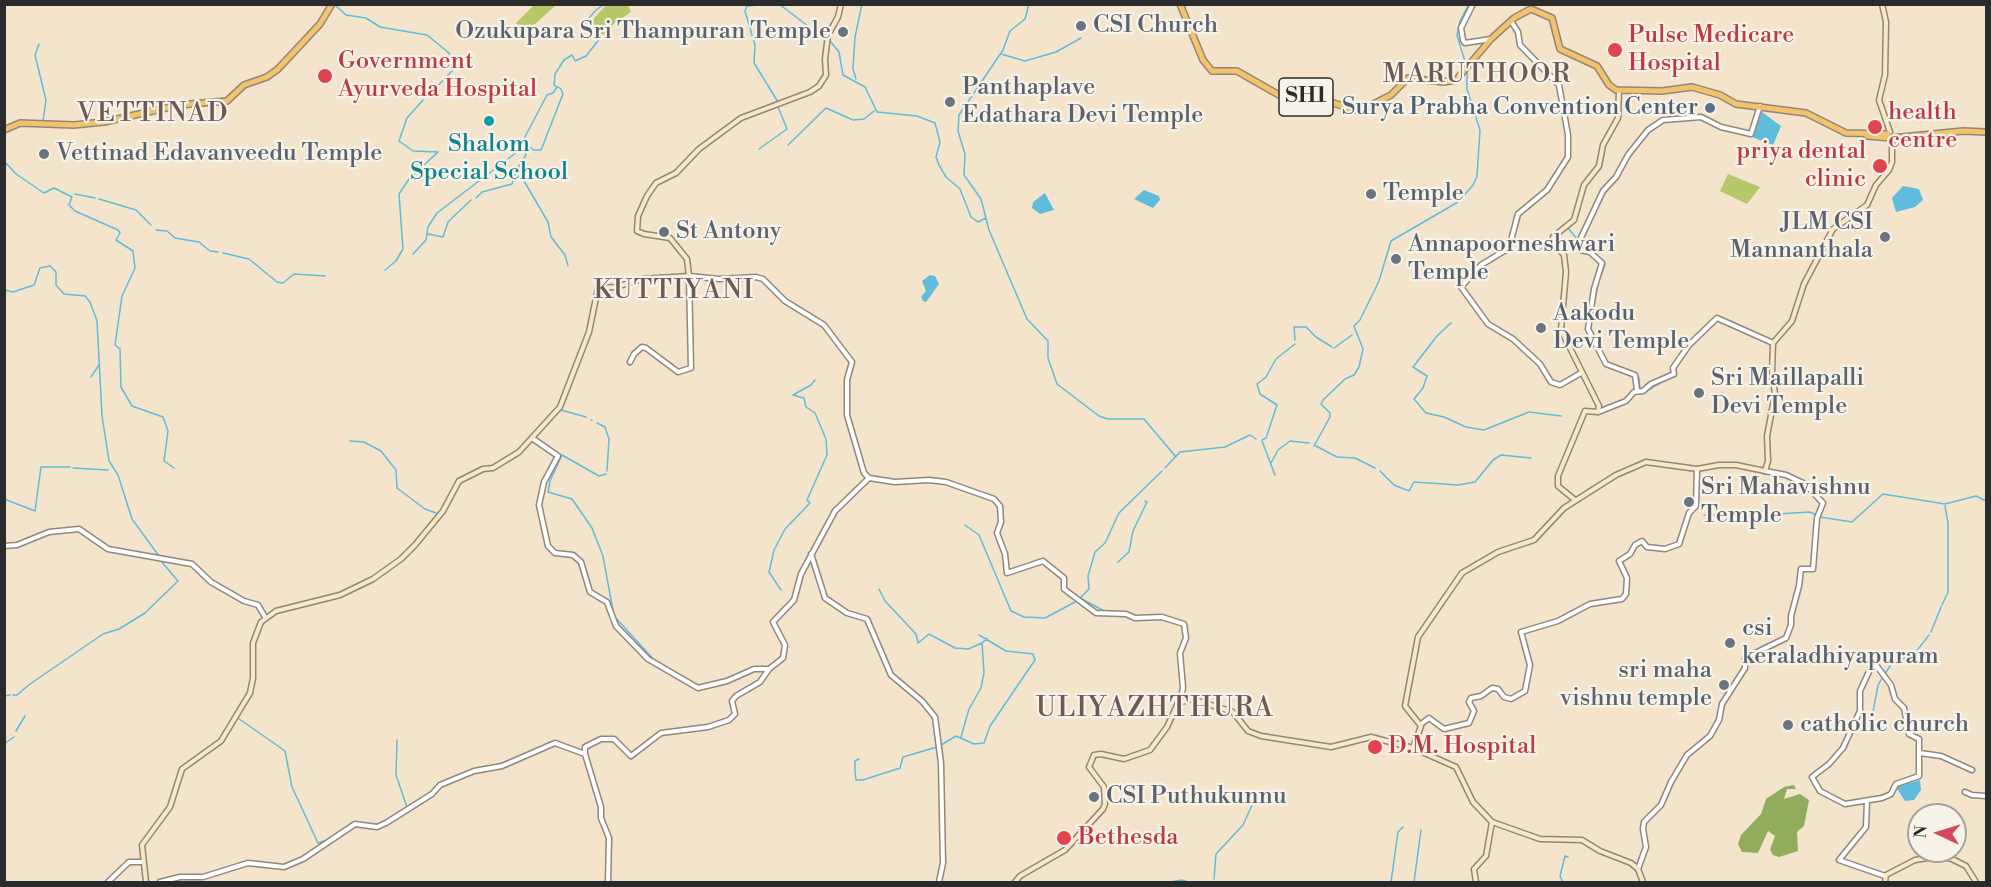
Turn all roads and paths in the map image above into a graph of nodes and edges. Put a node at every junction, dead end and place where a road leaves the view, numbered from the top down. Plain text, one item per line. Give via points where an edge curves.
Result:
1 (332, 4) edge
2 (841, 4) edge
3 (1180, 4) edge
4 (1473, 4) edge
5 (1882, 4) edge
6 (1510, 21) junction
7 (1491, 39) junction
8 (1619, 90) junction
9 (1760, 106) junction
10 (4, 130) edge
11 (1986, 130) edge
12 (1891, 135) junction
13 (689, 276) junction
14 (1773, 343) junction
15 (630, 362) dead end
16 (1581, 373) junction
17 (1637, 390) junction
18 (1598, 412) junction
19 (532, 438) junction
20 (1697, 469) junction
21 (1765, 471) junction
22 (869, 478) junction
23 (1575, 501) junction
24 (4, 546) edge
25 (810, 554) junction
26 (265, 617) junction
27 (769, 669) junction
28 (1180, 701) junction
29 (1421, 724) junction
30 (1413, 748) junction
31 (1920, 753) junction
32 (585, 754) junction
33 (1972, 770) dead end
34 (1965, 792) dead end
35 (1986, 796) edge
36 (1867, 801) junction
37 (1492, 822) junction
38 (140, 862) junction
39 (1638, 869) junction
40 (1885, 876) junction
41 (108, 882) edge
42 (146, 882) edge
43 (160, 882) edge
44 (608, 882) edge
45 (939, 882) edge
46 (1015, 882) edge
47 (1476, 882) edge
48 (1643, 882) edge
49 (1885, 882) edge
50 (1976, 882) edge

1 - 10 main road via 320,24 278,69 244,85 227,101 179,105 104,122 20,123
2 - 13 main road via 827,39 826,75 819,86 741,118 699,149 676,173 656,183 647,196 638,216 638,231 669,238 687,259
3 - 7 main road, SH1 via 1209,69 1240,72 1279,95 1318,98 1359,110 1391,95 1408,78 1456,80
4 - 7 street via 1461,28 1463,40 1465,43
5 - 12 main road via 1886,22 1885,75 1879,100
6 - 7 main road, SH1
6 - 8 main road, SH1 via 1530,9 1550,16 1560,49 1597,66 1608,85
6 - 16 street via 1518,32 1520,45 1559,85 1568,139 1566,162 1542,195 1518,214 1509,248 1474,272 1461,287 1488,324 1513,339 1553,383 1560,386
8 - 9 main road via 1692,87 1736,104
8 - 16 main road via 1618,118 1603,145 1599,166 1584,185 1574,220 1553,237 1563,252 1566,272 1561,330
9 - 12 main road via 1811,115 1846,132
9 - 17 street via 1751,134 1721,127 1703,117 1663,120 1647,130 1596,202 1578,245 1602,263 1588,329 1606,364 1635,375
11 - 12 main road
12 - 14 main road via 1889,170 1876,185 1867,205 1833,229 1804,284 1791,321
13 - 15 street via 691,368 678,372 642,347
13 - 19 main road via 642,279 598,288 589,332 560,407
13 - 22 street via 756,276 824,325 852,362 847,415
14 - 17 street via 1717,318 1689,345 1673,368 1674,374 1643,391
14 - 21 main road via 1775,394
16 - 18 main road
17 - 18 street via 1626,401
18 - 23 main road via 1585,411 1558,476 1558,486
19 - 26 main road via 519,452 493,468 459,481 443,511 415,545 373,579 347,593 285,608
19 - 27 street via 558,456 544,482 539,505 548,546 555,553 573,555 581,562 590,592 607,602 616,626 648,659 698,688 754,669
20 - 21 main road via 1726,465
20 - 23 main road via 1646,462 1616,475
20 - 29 street via 1696,506 1686,520 1679,544 1659,549 1647,547 1642,541 1619,561 1628,579 1623,599 1590,604 1558,621 1521,632 1530,665 1528,689 1518,697 1506,698 1498,688 1492,688 1470,699 1474,711 1469,723 1444,729 1429,718
21 - 39 street via 1804,484 1823,503 1817,518 1813,569 1801,568 1786,638 1744,658 1743,671 1722,704 1710,736 1687,755 1661,805 1643,824 1647,842
22 - 25 street via 835,512
22 - 28 street via 946,482 994,499 1000,506 997,533 1007,573 1043,561 1064,578 1064,589 1096,613 1182,622 1186,633 1180,653
23 - 29 main road via 1534,540 1498,552 1462,573 1430,617 1418,637 1406,696 1406,709
24 - 26 street via 49,532 79,529 108,549 192,564 211,582 258,605
25 - 27 street via 794,600 774,622 786,650 783,658
25 - 45 street via 825,598 847,613 867,620 891,675 935,717 941,763 943,863
26 - 38 main road via 253,644 250,693 221,741 182,769 170,807 142,845
27 - 32 street via 760,682 732,701 735,714 729,720 661,733 631,756 620,743 609,738 589,744
28 - 30 main road via 1192,699 1233,712 1248,731 1261,736 1331,747 1371,737
28 - 46 main road via 1150,750 1124,759 1094,755 1089,767 1104,787 1102,809 1065,850
29 - 30 main road
30 - 37 main road via 1456,767 1473,802
31 - 33 street via 1941,756
31 - 36 street via 1919,776 1896,784 1891,794
31 - 36 street via 1919,739 1909,734 1904,708 1895,699 1891,685 1872,665 1860,691 1860,711 1843,748 1812,777 1820,791 1841,802
32 - 43 street via 555,743 502,766 474,771 440,785 432,794 377,827 355,824 303,860 284,867 248,863 203,877
32 - 44 street via 609,838
34 - 35 street
36 - 40 street via 1866,827 1839,860
37 - 39 main road via 1540,839 1582,840
37 - 47 main road via 1485,856 1474,869
38 - 41 street via 129,862
38 - 42 main road
39 - 48 main road
40 - 49 main road
40 - 50 main road via 1915,860 1940,856 1966,867

